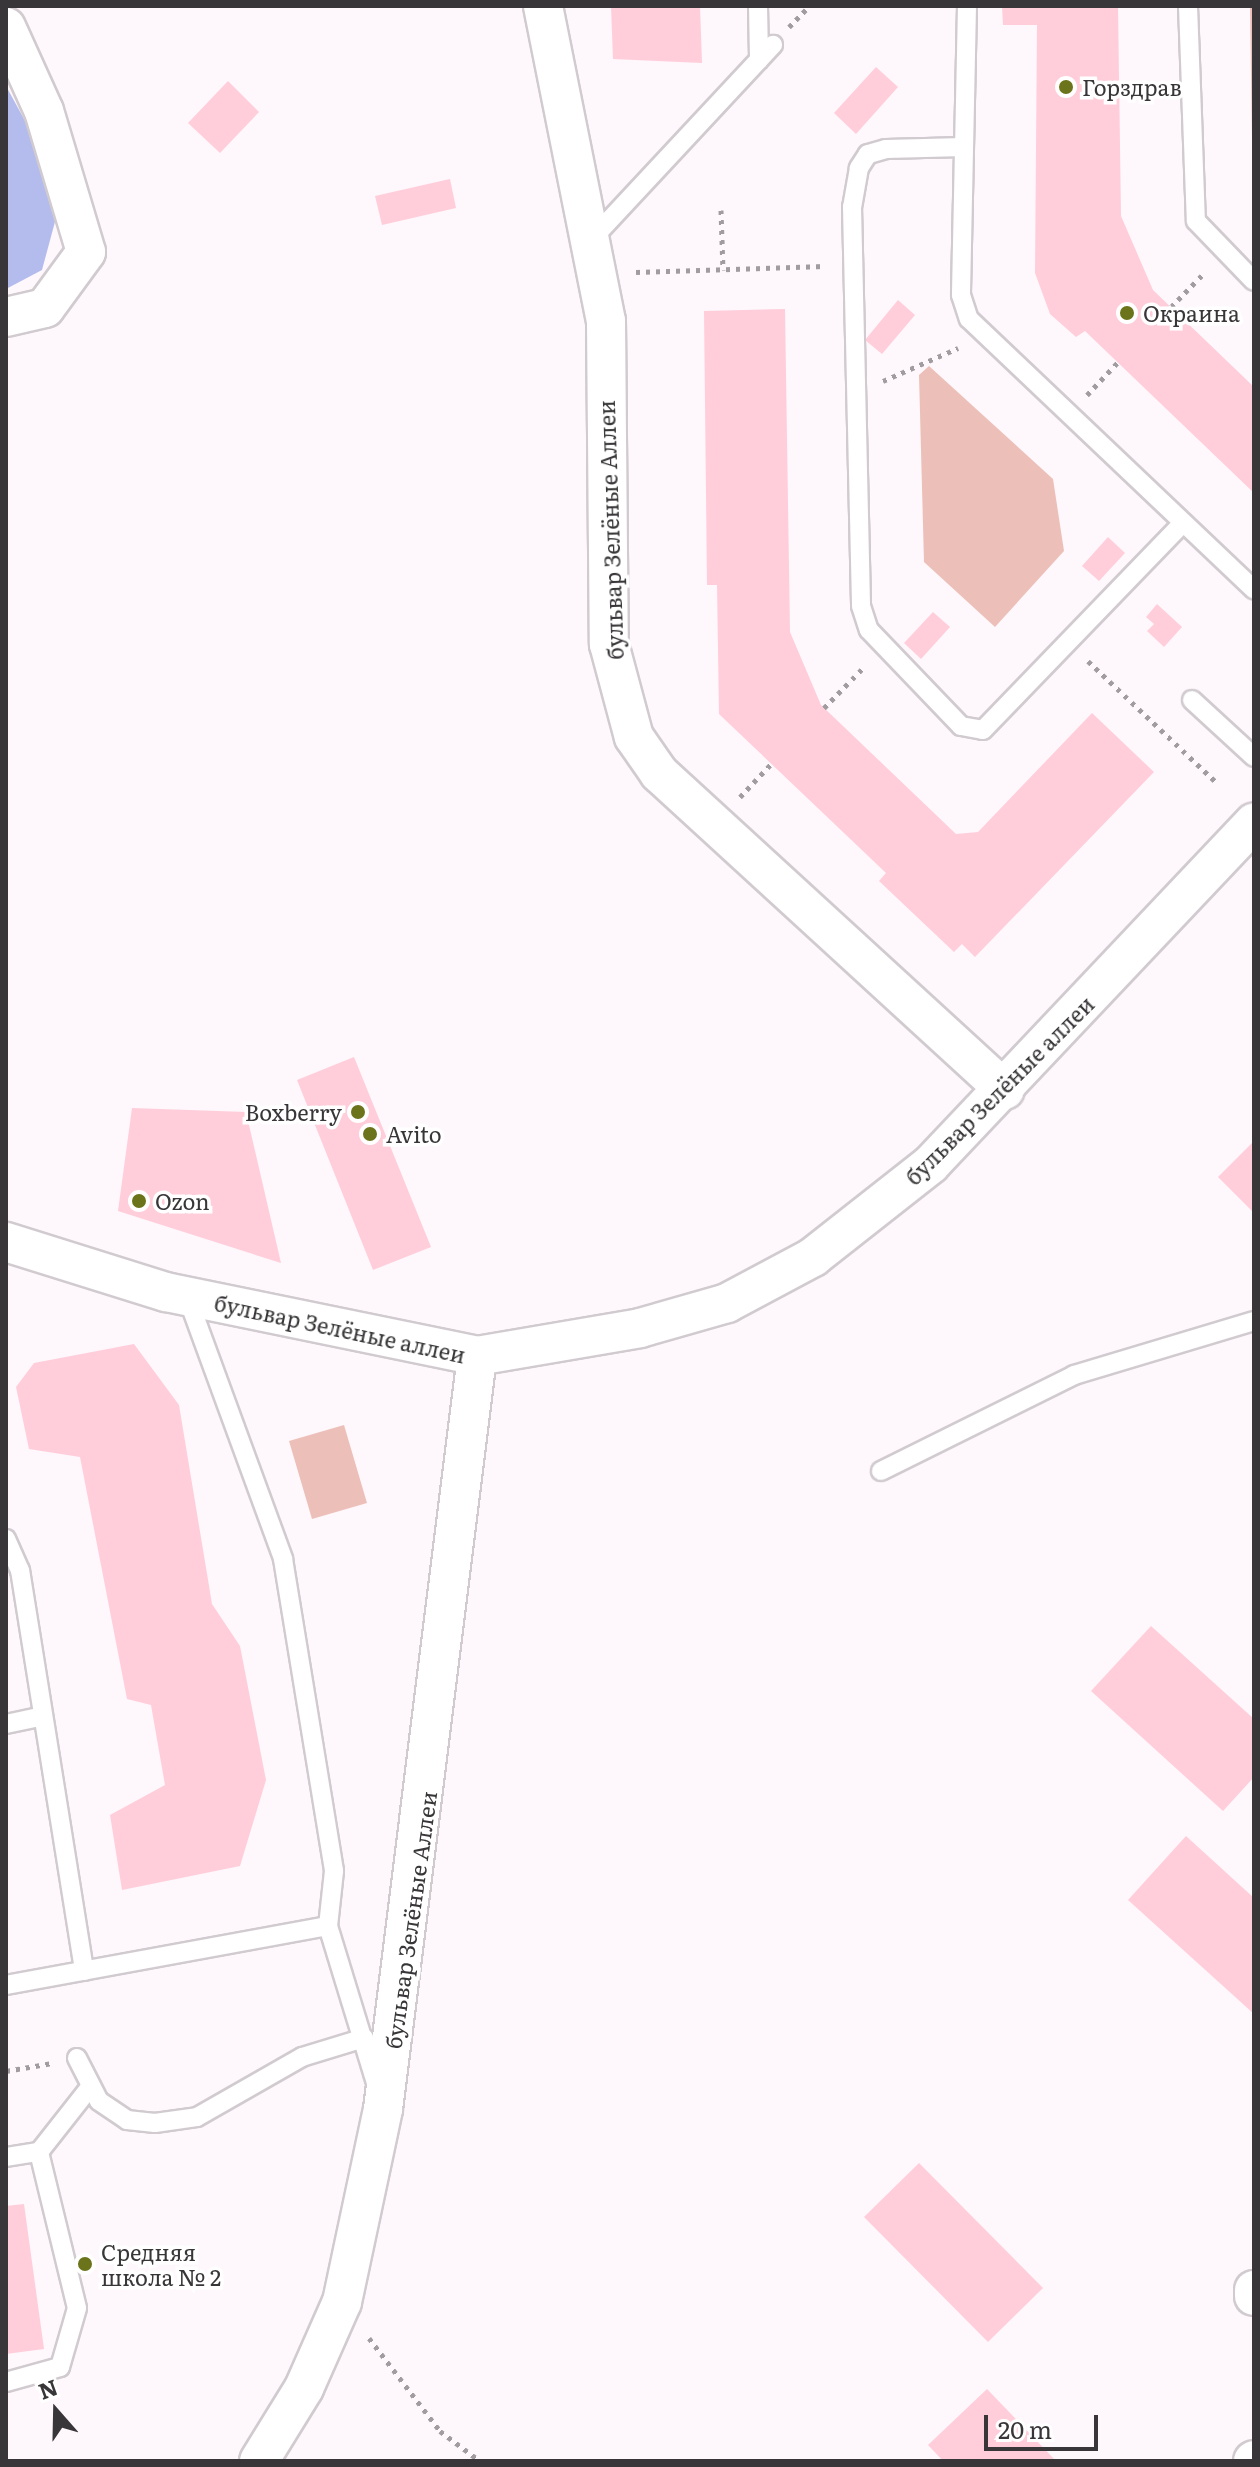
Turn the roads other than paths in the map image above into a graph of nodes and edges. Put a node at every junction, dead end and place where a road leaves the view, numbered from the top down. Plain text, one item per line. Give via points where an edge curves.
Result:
1 (543, 6) edge
2 (758, 6) edge
3 (967, 6) edge
4 (1188, 6) edge
5 (6, 27) edge
6 (773, 45) dead end
7 (759, 60) junction
8 (964, 147) junction
9 (595, 257) junction
10 (1254, 281) edge
11 (6, 317) edge
12 (1183, 523) junction
13 (1254, 589) edge
14 (1192, 700) dead end
15 (1254, 757) edge
16 (1254, 823) edge
17 (1005, 1090) junction
18 (6, 1242) edge
19 (187, 1296) junction
20 (1254, 1321) edge
21 (477, 1356) junction
22 (881, 1471) dead end
23 (6, 1539) edge
24 (43, 1716) junction
25 (6, 1724) edge
26 (328, 1926) junction
27 (84, 1971) junction
28 (6, 1985) edge
29 (364, 2038) junction
30 (77, 2058) road end
31 (91, 2086) junction
32 (383, 2109) junction
33 (39, 2152) junction
34 (6, 2157) edge
35 (6, 2382) edge
36 (259, 2461) edge

1 - 9 street, бульвар Зелёные Аллеи
2 - 7 lane
3 - 8 lane
4 - 10 lane via 1194,211 1223,253
5 - 11 street via 44,111 86,252 45,308
6 - 7 lane
7 - 9 lane
8 - 12 lane via 961,295 983,336
8 - 12 lane via 868,154 852,207 861,606 882,648 961,726 983,730
9 - 17 street, бульвар Зелёные Аллеи via 606,321 609,644 634,737 659,773
12 - 13 lane
14 - 15 lane
16 - 17 street, бульвар Зелёные аллеи
17 - 21 street, бульвар Зелёные аллеи via 931,1164 813,1257 727,1303 640,1328
18 - 19 street, бульвар Зелёные аллеи
19 - 21 street, бульвар Зелёные аллеи
19 - 26 lane via 283,1559 334,1871
20 - 22 lane via 1074,1375
21 - 32 street, бульвар Зелёные Аллеи
23 - 24 lane via 20,1570
24 - 25 lane
24 - 27 lane
26 - 27 lane
26 - 29 lane
27 - 28 lane
29 - 31 lane via 302,2057 197,2117 127,2120
29 - 32 lane
30 - 31 lane
31 - 33 lane
32 - 36 street, бульвар Зелёные Аллеи via 342,2302 304,2388
33 - 34 lane
33 - 35 lane via 77,2308 60,2367

